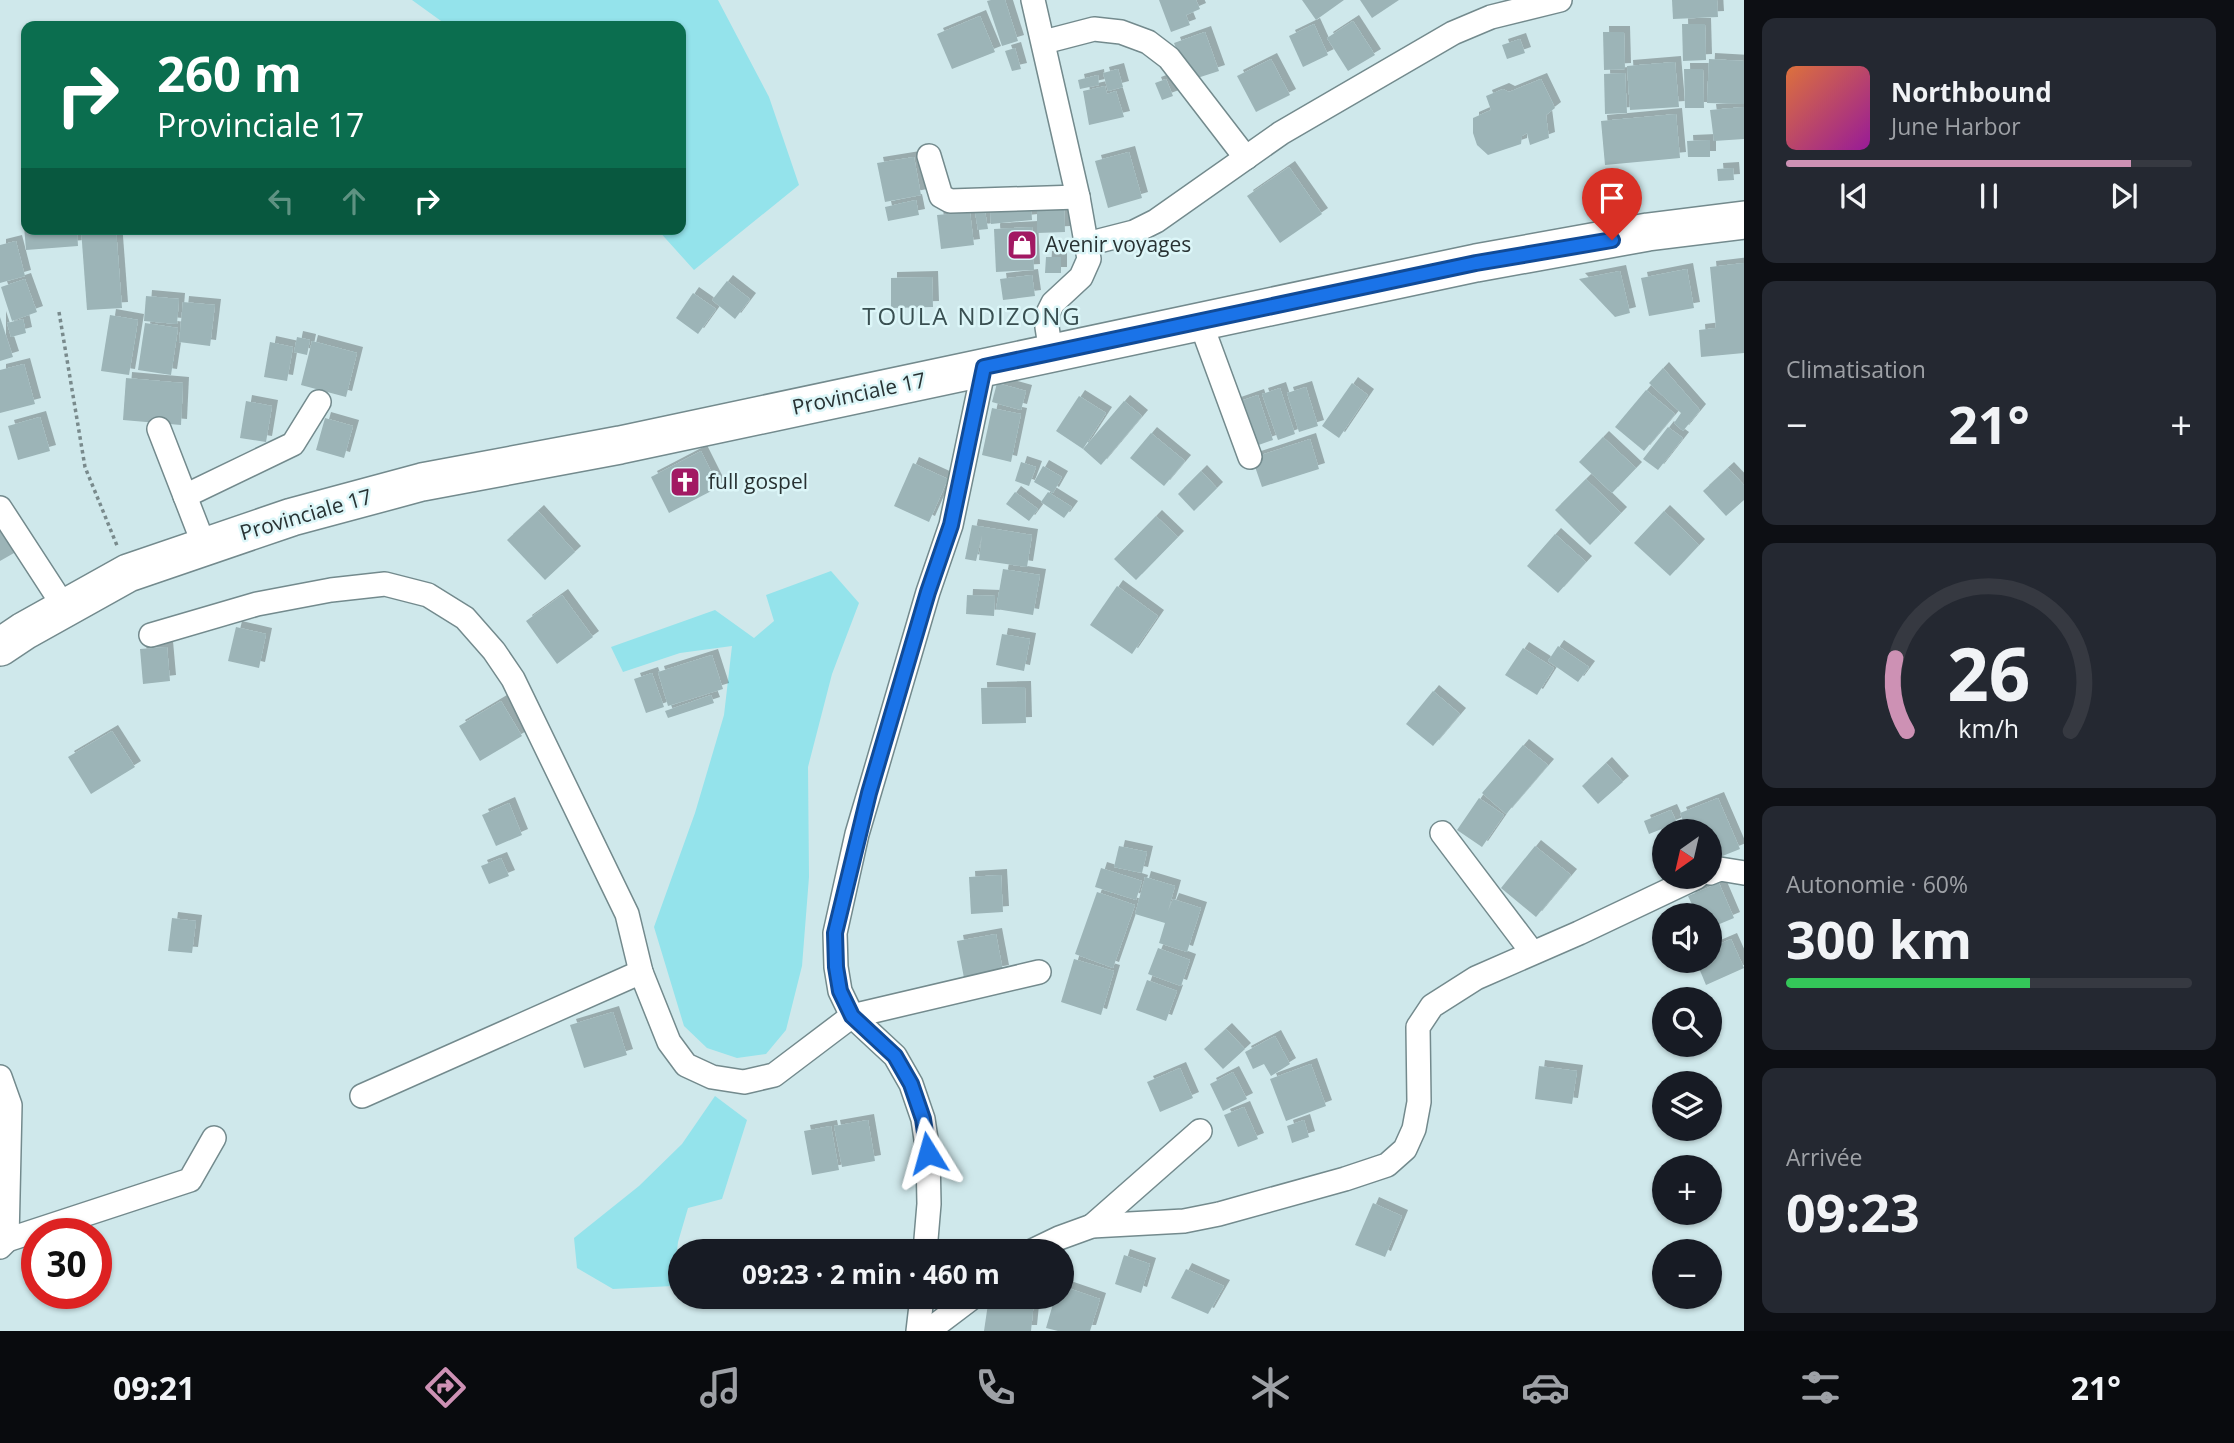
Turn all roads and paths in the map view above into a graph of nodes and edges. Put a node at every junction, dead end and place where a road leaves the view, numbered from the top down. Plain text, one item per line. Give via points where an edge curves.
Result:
1 (1034, 0) edge
2 (1560, 0) edge
3 (1044, 41) junction
4 (929, 156) dead end
5 (1246, 158) junction
6 (1078, 197) junction
7 (1744, 220) edge
8 (1087, 244) junction
9 (60, 312) dead end
10 (1200, 321) junction
11 (1051, 353) junction
12 (984, 367) junction
13 (319, 402) dead end
14 (159, 429) dead end
15 (1250, 457) dead end
16 (185, 496) junction
17 (0, 508) edge
18 (204, 545) junction
19 (128, 573) junction
20 (65, 608) junction
21 (151, 635) dead end
22 (0, 648) edge
23 (1442, 833) dead end
24 (1722, 869) edge
25 (1744, 873) edge
26 (1672, 889) edge
27 (1532, 952) junction
28 (641, 972) junction
29 (1039, 972) dead end
30 (852, 1016) junction
31 (0, 1077) edge
32 (362, 1096) dead end
33 (1200, 1131) dead end
34 (215, 1139) dead end
35 (1092, 1226) junction
36 (926, 1239) edge
37 (1057, 1239) edge
38 (4, 1243) edge
39 (921, 1309) edge
40 (958, 1309) edge
41 (918, 1331) edge
42 (928, 1331) edge

1 - 3 street
2 - 5 street via 1491,17 1453,33
3 - 5 street via 1094,29 1148,42 1169,58
3 - 6 street
4 - 6 street via 941,196 950,201
5 - 8 street via 1156,221
6 - 8 street
7 - 10 main road, Provinciale 17 via 1476,263
8 - 11 street via 1089,259 1081,277 1048,313
9 - 19 path via 85,467
10 - 11 main road, Provinciale 17
10 - 15 street
11 - 12 main road, Provinciale 17
12 - 18 main road, Provinciale 17 via 422,482
12 - 30 street via 951,525 857,834 835,933 840,991
13 - 16 street via 293,444
14 - 16 street
16 - 18 street
17 - 20 street
18 - 19 main road, Provinciale 17
19 - 20 main road, Provinciale 17
20 - 22 main road, Provinciale 17
21 - 28 street via 257,604 385,584 428,595 465,618 494,651 532,716 627,914
23 - 27 street
24 - 25 street
26 - 27 street
27 - 35 street via 1476,978 1433,1006 1418,1027 1419,1102 1414,1129 1405,1149 1387,1165 1219,1214 1184,1221
28 - 30 street via 669,1042 686,1065 712,1077 744,1082 774,1075
28 - 32 street
29 - 30 street
30 - 36 street via 895,1056 923,1119 928,1153
31 - 38 street via 10,1105
33 - 35 street
34 - 38 street via 190,1180
35 - 37 street
39 - 41 street
40 - 42 street

